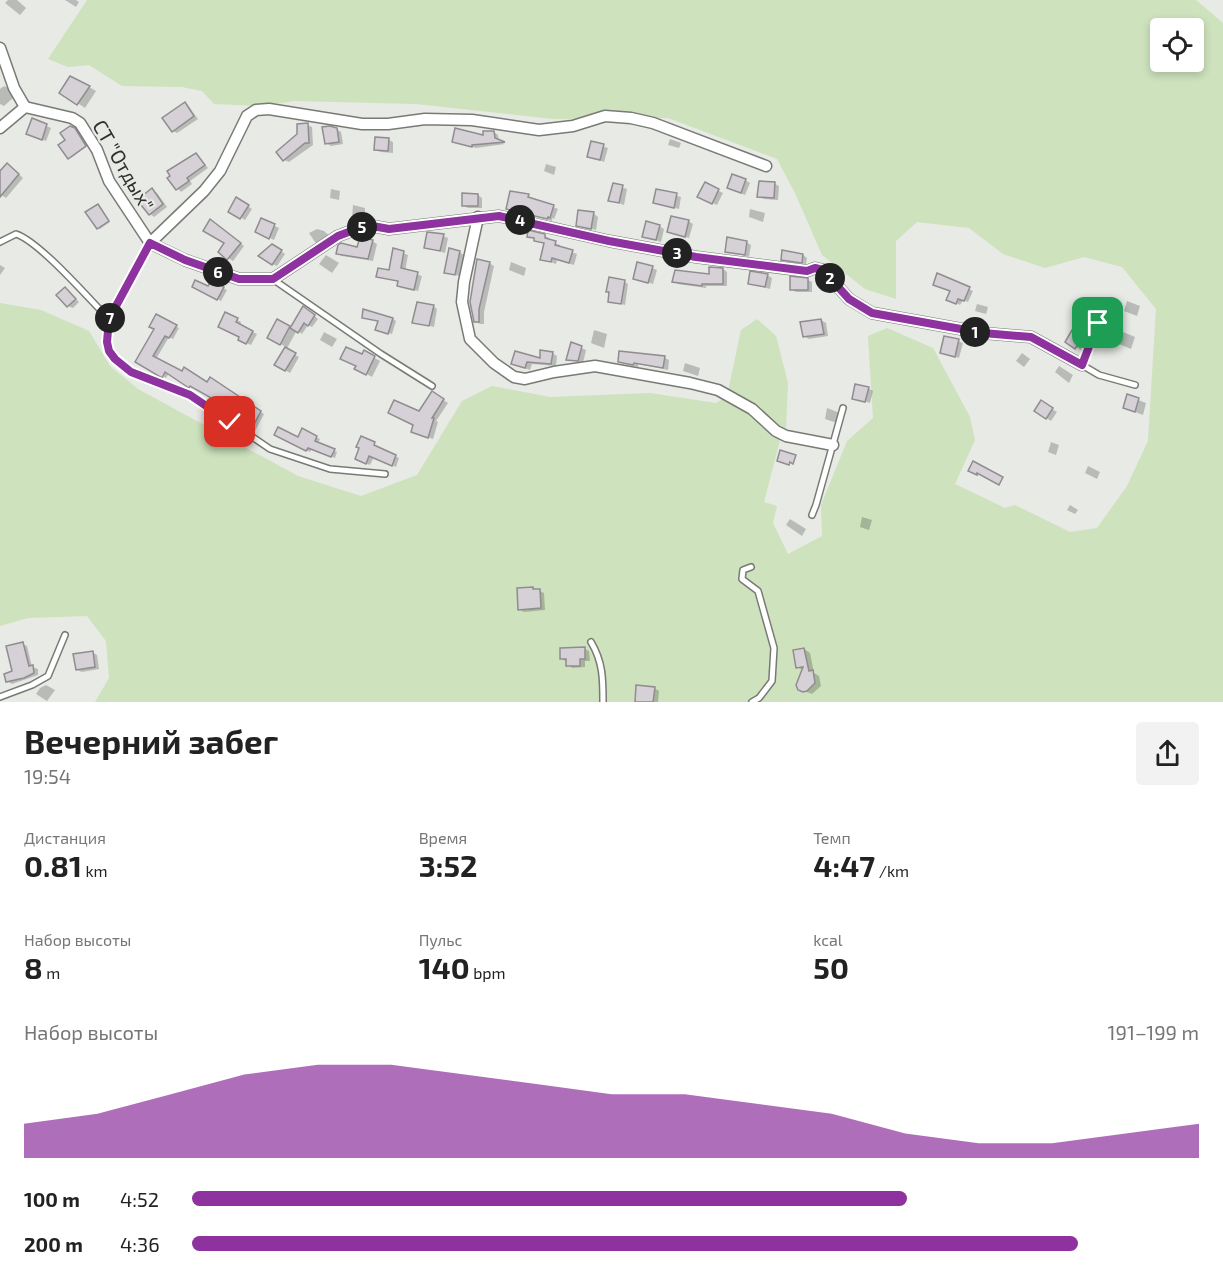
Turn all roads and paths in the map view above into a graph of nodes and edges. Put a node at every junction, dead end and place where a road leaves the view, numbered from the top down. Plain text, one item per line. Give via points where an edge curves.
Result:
1 (0, 48) edge
2 (25, 106) junction
3 (0, 128) edge
4 (766, 166) dead end
5 (478, 217) junction
6 (0, 242) edge
7 (150, 243) junction
8 (273, 279) junction
9 (1102, 305) dead end
10 (109, 319) junction
11 (1082, 365) junction
12 (1135, 385) dead end
13 (432, 386) dead end
14 (843, 408) dead end
15 (833, 445) junction
16 (385, 474) dead end
17 (812, 515) dead end
18 (751, 567) dead end
19 (65, 635) dead end
20 (591, 642) dead end
21 (0, 697) edge
22 (603, 702) edge
23 (752, 702) edge

1 - 2 street
2 - 3 street
2 - 7 street, СТ "Отдых" via 80,123 97,150 109,181
4 - 7 street via 632,118 605,116 573,126 539,130 472,120 362,124 256,110 247,116 220,171
5 - 8 street via 389,229 367,225 338,236
5 - 11 street via 499,216 696,257 823,270 849,299 872,313 983,333 1031,337
5 - 15 street via 462,302 470,339 514,377 525,379 596,366 690,383 718,390 752,408 786,436
6 - 10 lane via 16,234 23,236
7 - 8 street via 239,279
7 - 10 lane
8 - 13 lane
9 - 11 lane
10 - 16 lane via 109,351 131,372 190,395 270,449 330,469
11 - 12 lane via 1099,375
14 - 15 lane
15 - 17 lane
18 - 23 lane via 743,570 742,579 758,591 774,648 772,681
19 - 21 lane via 48,676
20 - 22 lane via 599,656

